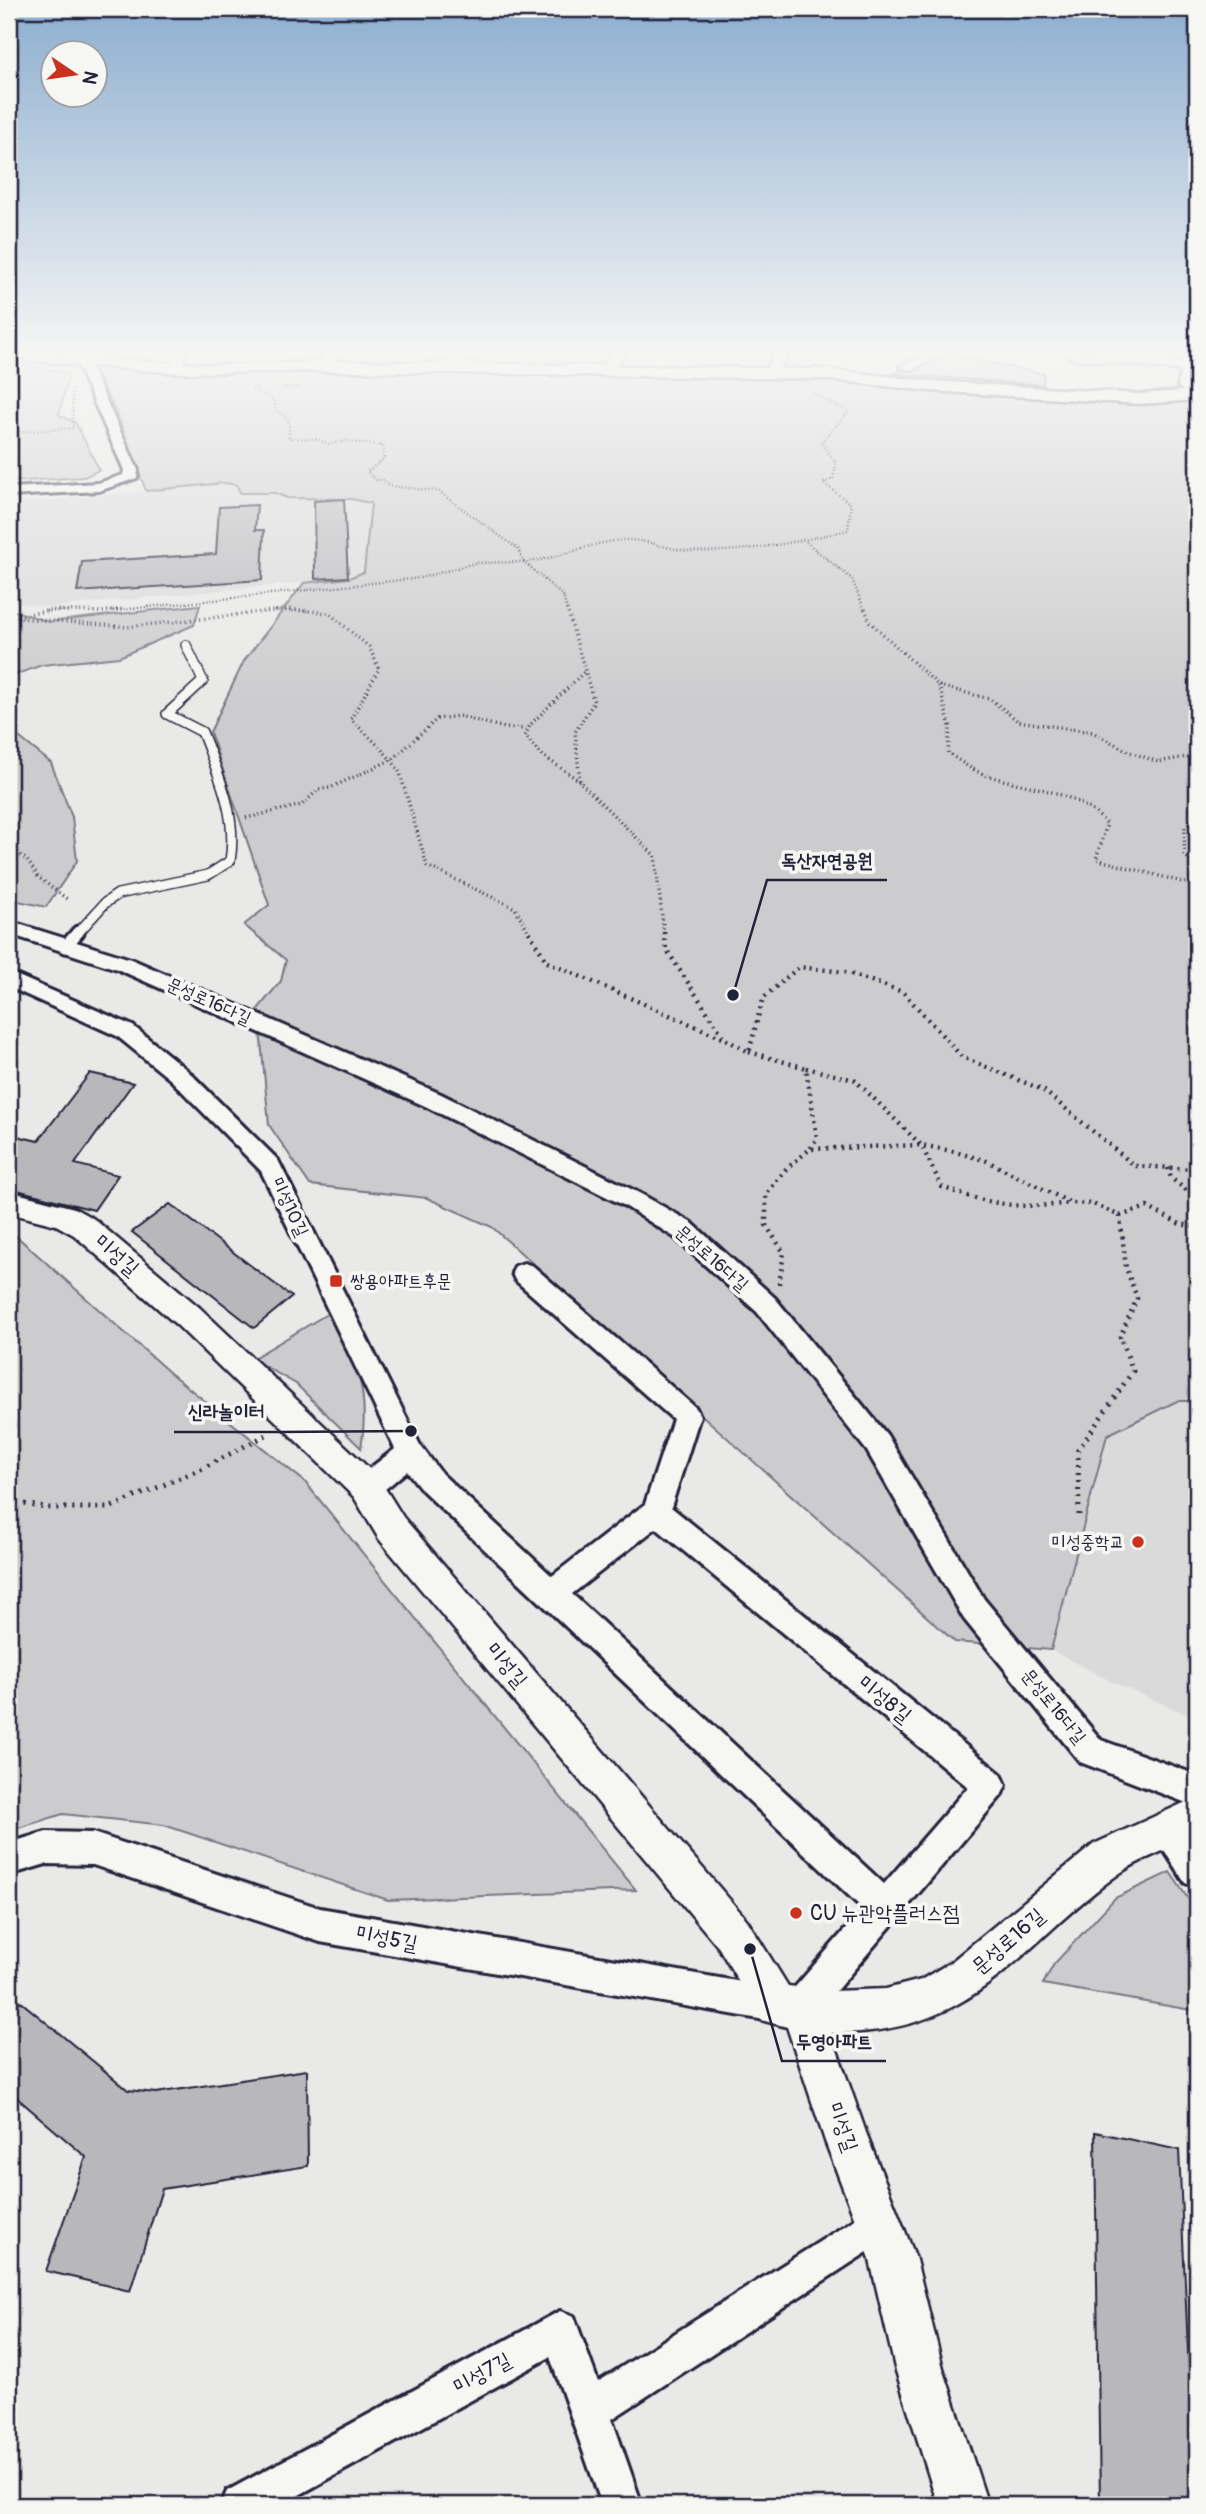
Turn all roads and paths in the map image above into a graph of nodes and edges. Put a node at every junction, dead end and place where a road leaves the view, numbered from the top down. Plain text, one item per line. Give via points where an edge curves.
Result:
1 (131, 471) edge
2 (367, 471) edge
3 (834, 471) edge
4 (10, 492) dead end
5 (805, 541) junction
6 (523, 562) junction
7 (9, 607) edge
8 (9, 618) edge
9 (20, 618) junction
10 (186, 645) dead end
11 (587, 669) junction
12 (939, 686) junction
13 (528, 729) junction
14 (393, 759) junction
15 (1197, 763) edge
16 (580, 782) junction
17 (1197, 814) edge
18 (230, 821) junction
19 (9, 848) edge
20 (1197, 866) edge
21 (1197, 886) edge
22 (67, 899) dead end
23 (9, 927) edge
24 (65, 947) junction
25 (9, 979) edge
26 (725, 1039) junction
27 (749, 1052) junction
28 (806, 1068) junction
29 (921, 1145) junction
30 (810, 1149) junction
31 (1168, 1168) junction
32 (1197, 1168) edge
33 (1197, 1199) edge
34 (9, 1202) edge
35 (1071, 1203) junction
36 (1120, 1216) junction
37 (1197, 1227) edge
38 (524, 1273) dead end
39 (760, 1300) junction
40 (296, 1420) junction
41 (410, 1453) junction
42 (366, 1487) junction
43 (9, 1501) edge
44 (656, 1511) junction
45 (1079, 1515) dead end
46 (552, 1593) junction
47 (1197, 1791) edge
48 (1182, 1823) edge
49 (9, 1859) edge
50 (1197, 1871) edge
51 (885, 1907) junction
52 (788, 2006) junction
53 (879, 2223) junction
54 (589, 2411) junction
55 (241, 2505) edge
56 (622, 2505) edge
57 (963, 2505) edge

1 - 4 street via 130,478 99,487
2 - 6 path via 388,485 438,491 519,549
3 - 5 path via 833,479 823,483 851,504 848,530
5 - 6 path via 688,551 629,540
5 - 12 path via 852,579 870,622
6 - 9 path via 475,563 420,578 323,589 101,612 50,610
6 - 11 path via 563,596
7 - 9 path
8 - 9 path
9 - 14 path via 127,627 291,609 329,613 369,647 379,669 351,719
10 - 18 lane via 203,681 167,715 202,732
11 - 13 path
11 - 16 path via 594,702 575,732
12 - 15 path via 990,699 1018,722 1092,732 1158,762 1188,757
12 - 21 path via 950,726 948,753 986,775 1083,802 1098,811 1107,824 1096,859
13 - 14 path via 459,716 437,719
13 - 16 path via 525,736 543,756
14 - 18 path via 330,788 318,789 302,805
14 - 26 path via 427,866 516,908 547,962
16 - 26 path via 655,856 666,949
17 - 20 path via 1185,827 1184,855
18 - 24 lane via 235,845 230,861 208,875 118,894
19 - 22 path
23 - 24 street, 문성로16다길
24 - 39 street, 문성로16다길 via 124,964 421,1094 633,1200 682,1230
25 - 41 street, 미성10길 via 125,1031 179,1074 271,1166
26 - 27 path
27 - 28 path
27 - 31 path via 763,998 799,967 845,972 903,992 962,1057 1043,1090 1135,1167
28 - 29 path via 855,1080
28 - 30 path via 817,1138
29 - 30 path
29 - 35 path via 987,1161
29 - 35 path via 942,1187 980,1203 1031,1210
30 - 39 path via 785,1170 766,1195 766,1225 784,1253 781,1283
31 - 32 path
31 - 33 path via 1171,1178
34 - 40 street, 미성길 via 64,1216 84,1227 189,1317
35 - 36 path via 1093,1205
36 - 37 path via 1147,1207
36 - 45 path via 1126,1268 1136,1298 1120,1337 1133,1371 1078,1450
38 - 44 street via 687,1416
39 - 47 street, 문성로16다길 via 877,1443 974,1609 1091,1751
40 - 42 street, 미성길
40 - 43 path via 201,1469 109,1508
41 - 42 street
41 - 46 street via 432,1482
42 - 52 street, 미성길 via 391,1528 733,1934
44 - 46 street
44 - 51 street, 미성8길 via 990,1786
46 - 51 street
48 - 50 street
48 - 52 street, 문성로16길 via 1108,1858 966,1977 929,1999 873,2011
49 - 52 street, 미성5길 via 46,1848 93,1849 320,1925
51 - 52 street, 미성8길
52 - 53 street, 미성길
53 - 54 street
53 - 57 street, 미성길
54 - 55 street, 미성7길 via 560,2330
54 - 56 street, 미성7길

